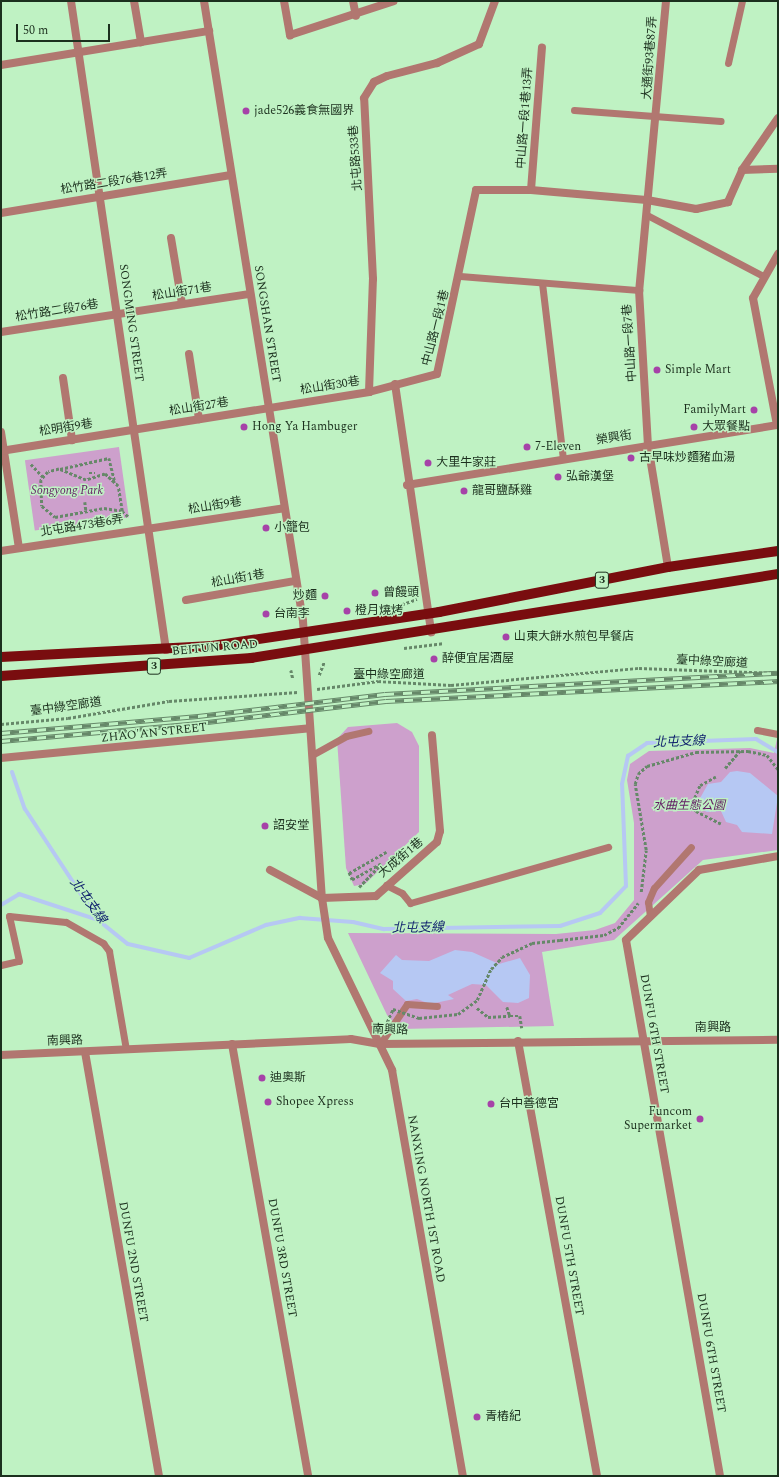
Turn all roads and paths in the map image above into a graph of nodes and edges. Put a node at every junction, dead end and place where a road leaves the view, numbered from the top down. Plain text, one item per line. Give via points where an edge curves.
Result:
1 (71, 1) edge
2 (134, 1) edge
3 (204, 1) edge
4 (284, 1) edge
5 (353, 1) edge
6 (394, 1) edge
7 (495, 1) edge
8 (666, 1) edge
9 (742, 1) edge
10 (356, 16) junction
11 (209, 31) junction
12 (141, 42) junction
13 (542, 47) dead end
14 (79, 52) junction
15 (728, 63) dead end
16 (1, 65) edge
17 (574, 110) dead end
18 (657, 116) junction
19 (778, 118) edge
20 (721, 121) dead end
21 (778, 169) edge
22 (742, 170) junction
23 (231, 175) junction
24 (531, 190) junction
25 (100, 197) junction
26 (647, 200) junction
27 (1, 213) edge
28 (647, 215) junction
29 (171, 238) dead end
30 (778, 254) edge
31 (460, 276) junction
32 (763, 276) junction
33 (542, 283) junction
34 (639, 290) junction
35 (250, 294) junction
36 (182, 304) junction
37 (118, 314) junction
38 (1, 332) edge
39 (189, 354) dead end
40 (63, 378) dead end
41 (394, 384) junction
42 (369, 392) junction
43 (268, 408) junction
44 (199, 419) junction
45 (778, 425) edge
46 (135, 430) junction
47 (1, 432) edge
48 (72, 440) junction
49 (648, 445) junction
50 (2, 451) edge
51 (563, 459) junction
52 (31, 464) dead end
53 (59, 469) junction
54 (89, 473) dead end
55 (95, 473) dead end
56 (83, 475) dead end
57 (43, 477) junction
58 (83, 479) junction
59 (115, 482) junction
60 (407, 485) junction
61 (85, 502) dead end
62 (284, 508) junction
63 (86, 510) junction
64 (122, 510) junction
65 (129, 517) dead end
66 (150, 528) junction
67 (19, 548) junction
68 (1, 551) edge
69 (778, 551) edge
70 (668, 568) junction
71 (778, 574) edge
72 (295, 581) junction
73 (417, 599) dead end
74 (186, 600) dead end
75 (396, 607) dead end
76 (427, 613) junction
77 (304, 632) junction
78 (431, 632) junction
79 (443, 643) dead end
80 (404, 648) dead end
81 (166, 650) junction
82 (306, 650) junction
83 (2, 655) edge
84 (324, 662) dead end
85 (291, 670) dead end
86 (778, 672) edge
87 (319, 675) dead end
88 (1, 676) edge
89 (293, 679) dead end
90 (309, 690) junction
91 (1, 724) edge
92 (310, 728) junction
93 (757, 730) dead end
94 (368, 731) dead end
95 (778, 734) edge
96 (432, 735) dead end
97 (740, 751) junction
98 (312, 755) junction
99 (1, 758) edge
100 (778, 767) edge
101 (725, 768) dead end
102 (716, 777) dead end
103 (721, 824) dead end
104 (608, 846) dead end
105 (691, 847) dead end
106 (386, 852) dead end
107 (778, 856) edge
108 (270, 870) dead end
109 (386, 885) junction
110 (358, 887) dead end
111 (322, 898) junction
112 (650, 916) junction
113 (1, 965) edge
114 (437, 1006) dead end
115 (507, 1007) dead end
116 (476, 1008) dead end
117 (398, 1012) junction
118 (510, 1016) junction
119 (387, 1022) dead end
120 (522, 1028) dead end
121 (643, 1039) junction
122 (778, 1040) edge
123 (518, 1041) junction
124 (232, 1044) junction
125 (380, 1044) junction
126 (126, 1050) junction
127 (85, 1052) junction
128 (1, 1055) edge
129 (159, 1476) edge
130 (308, 1476) edge
131 (463, 1476) edge
132 (597, 1476) edge
133 (720, 1476) edge

1 - 14 street, SONGMING STREET
2 - 12 street
3 - 11 street, SONGSHAN STREET
4 - 10 street via 290,35
5 - 10 street
6 - 10 street
7 - 42 street, 北屯路533巷 via 478,44 437,63 374,82 364,98 373,279
8 - 18 street, 大通街93巷87弄
9 - 15 lane
11 - 12 street
11 - 23 street, SONGSHAN STREET
12 - 14 street
13 - 24 street, 中山路一段1巷13弄
14 - 16 street
14 - 25 street, SONGMING STREET
17 - 18 lane
18 - 20 lane
18 - 26 street, 中山路一段7巷
19 - 22 street
21 - 22 street
22 - 26 street, 中山路一段1巷 via 728,202 696,209
23 - 25 street, 松竹路二段76巷12弄
23 - 35 street, SONGSHAN STREET
24 - 26 street, 中山路一段1巷
24 - 31 street, 中山路一段1巷 via 476,190
25 - 27 street, 松竹路二段76巷12弄
25 - 37 street, SONGMING STREET
26 - 28 street, 中山路一段7巷
28 - 32 lane
28 - 34 street, 中山路一段7巷
29 - 36 street
30 - 32 street
31 - 33 lane
31 - 41 street, 中山路一段1巷 via 437,374
32 - 45 street via 753,298
33 - 34 lane
33 - 51 lane
34 - 49 street, 中山路一段7巷
35 - 36 street, 松山街71巷
35 - 43 street, SONGSHAN STREET
36 - 37 street, 松山街71巷
37 - 38 street, 松竹路二段76巷
37 - 46 street, SONGMING STREET
39 - 44 street
40 - 48 street
41 - 42 street, 松山街30巷
41 - 60 street
42 - 43 street, 松山街30巷
43 - 44 street, 松山街27巷
43 - 62 street, SONGSHAN STREET
44 - 46 street, 松山街27巷
45 - 49 street, 榮興街
46 - 48 street, 松明街9巷
46 - 66 street, SONGMING STREET
47 - 50 street
48 - 50 street, 松明街9巷
49 - 51 street, 榮興街
49 - 70 street, 中山路一段7巷
50 - 67 street
51 - 60 street, 榮興街
52 - 57 path
53 - 57 path
53 - 58 path
53 - 59 path via 109,458
54 - 55 path
56 - 58 path
57 - 63 path via 40,498 49,514 60,518
58 - 59 path via 105,474
59 - 64 path
60 - 76 street
61 - 63 path
62 - 66 street, 松山街9巷
62 - 72 street, SONGSHAN STREET
63 - 64 path
64 - 65 path
66 - 67 street, 北屯路473巷6弄
66 - 81 street, SONGMING STREET
67 - 68 street, 北屯路473巷6弄
69 - 70 main road, 3
70 - 76 main road, 3
71 - 78 main road, 3
72 - 74 street, 松山街1巷
72 - 77 street, SONGSHAN STREET
73 - 75 path
76 - 77 main road, BEITUN ROAD / 3
76 - 78 street
77 - 81 main road, BEITUN ROAD / 3
77 - 82 street, SONGSHAN STREET
78 - 82 main road, BEITUN ROAD / 3
79 - 80 path
81 - 83 main road, BEITUN ROAD / 3
82 - 88 main road, BEITUN ROAD / 3 via 204,664
82 - 90 street
84 - 87 path
85 - 89 path
86 - 90 path, 臺中綠空廊道 via 639,668 451,685 378,682
90 - 91 path, 臺中綠空廊道 via 256,697 169,701 68,718
90 - 92 street
92 - 98 street
92 - 99 street, ZHAO'AN STREET
93 - 95 lane
94 - 98 lane via 346,736
96 - 109 street, 大成街1巷 via 440,831 437,842
97 - 100 path via 767,755
97 - 101 path
97 - 117 path, bridge via 674,756 647,766 638,774 635,784 646,850 640,895 632,914 618,928 604,935 532,943 502,957 491,969 477,1000 458,1014 435,1019
98 - 111 street
102 - 103 path via 700,786 692,805 696,811
104 - 109 lane via 410,903 402,893
105 - 112 lane via 654,888 648,902
106 - 110 path via 348,872 352,880 380,864
107 - 112 street, DUNFU 6TH STREET via 699,870
108 - 111 street
109 - 111 street, 大成街1巷 via 376,896
111 - 125 street, NANXING NORTH 1ST ROAD via 328,938
112 - 121 street, DUNFU 6TH STREET via 626,940
113 - 126 lane via 19,961 9,916 66,922 103,944 109,951
114 - 117 lane via 411,1003
115 - 118 path
116 - 118 path via 492,1018
117 - 119 path, bridge via 392,1009
117 - 125 lane
118 - 120 path via 520,1016
121 - 122 street, 南興路
121 - 123 street, 南興路
121 - 133 street, DUNFU 6TH STREET
123 - 125 street, 南興路
123 - 132 street, DUNFU 5TH STREET
124 - 125 street, 南興路 via 351,1039
124 - 126 street, 南興路
124 - 130 street, DUNFU 3RD STREET
125 - 131 street, NANXING NORTH 1ST ROAD via 392,1070
126 - 127 street, 南興路
127 - 128 street, 南興路
127 - 129 street, DUNFU 2ND STREET

